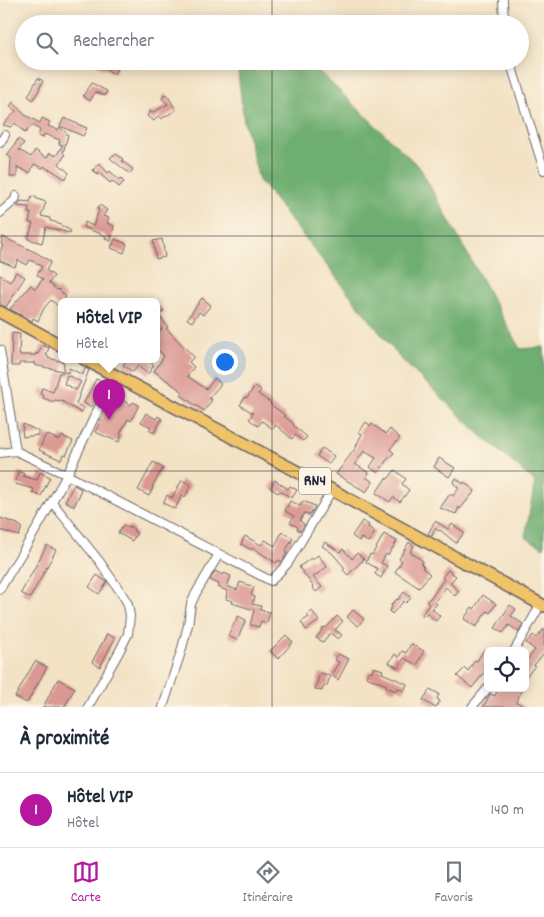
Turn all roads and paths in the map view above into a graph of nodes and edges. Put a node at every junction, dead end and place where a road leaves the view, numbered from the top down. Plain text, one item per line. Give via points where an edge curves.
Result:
1 (504, 0) edge
2 (504, 15) edge
3 (513, 70) edge
4 (5, 136) dead end
5 (0, 143) edge
6 (544, 170) edge
7 (16, 196) dead end
8 (0, 213) edge
9 (1, 316) edge
10 (58, 344) edge
11 (0, 350) edge
12 (92, 363) edge
13 (114, 375) junction
14 (3, 383) edge
15 (16, 451) junction
16 (0, 453) edge
17 (67, 475) junction
18 (332, 490) junction
19 (52, 502) junction
20 (220, 554) junction
21 (0, 587) edge
22 (542, 605) edge
23 (516, 647) edge
24 (485, 692) edge
25 (88, 707) edge
26 (164, 707) edge
27 (472, 707) edge

1 - 2 street
3 - 6 street
4 - 5 street
7 - 8 street
9 - 10 highway
11 - 14 street
12 - 13 highway, RN4
13 - 17 street
13 - 18 highway, RN4
14 - 15 street
15 - 16 street
15 - 17 street
17 - 19 street
17 - 20 street
18 - 20 street via 288,563 272,581
18 - 22 highway, RN4
19 - 21 street
19 - 25 street via 100,562 128,604 128,634
20 - 26 street via 191,604
22 - 23 street
24 - 27 street

